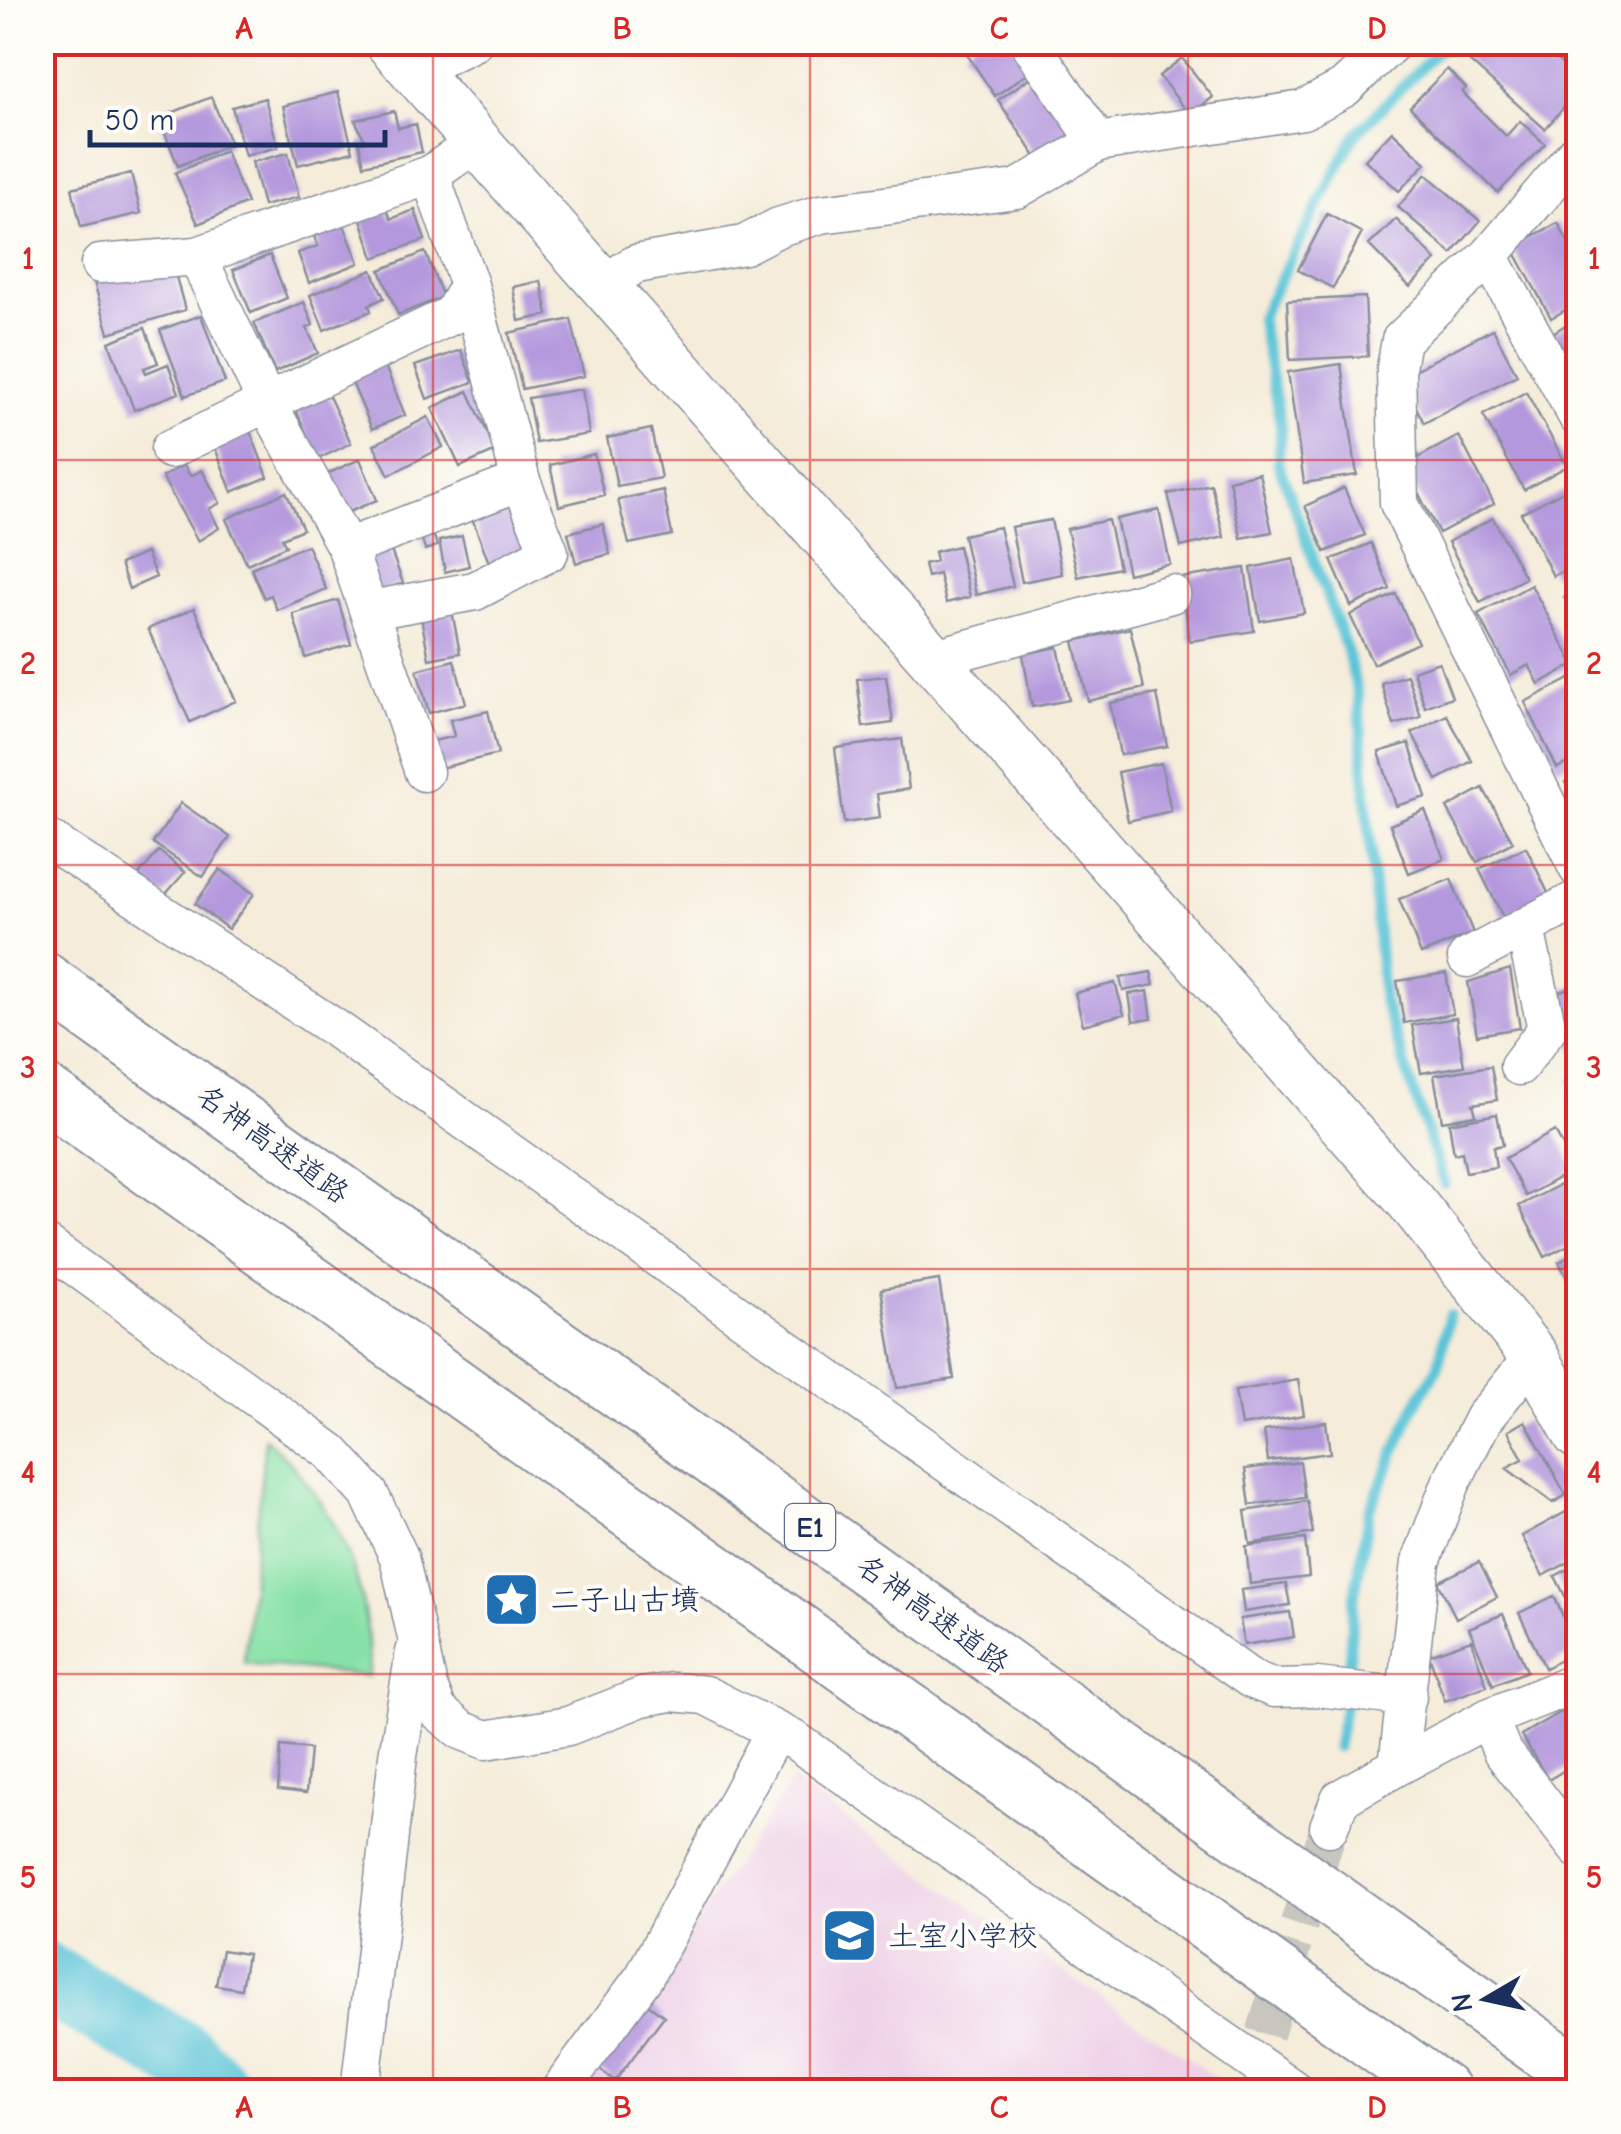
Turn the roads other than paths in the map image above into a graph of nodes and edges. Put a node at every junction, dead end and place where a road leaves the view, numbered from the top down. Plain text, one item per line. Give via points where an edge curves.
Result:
1 (474, 42) edge
2 (1029, 42) edge
3 (1393, 42) edge
4 (401, 57) edge
5 (1098, 142) junction
6 (476, 143) junction
7 (1578, 151) edge
8 (430, 175) junction
9 (196, 256) junction
10 (1489, 256) junction
11 (100, 264) dead end
12 (605, 283) junction
13 (468, 285) junction
14 (267, 403) junction
15 (1578, 417) edge
16 (170, 449) dead end
17 (521, 481) junction
18 (346, 548) junction
19 (1172, 594) dead end
20 (371, 610) junction
21 (931, 659) junction
22 (424, 772) dead end
23 (42, 835) edge
24 (1578, 868) edge
25 (1578, 899) edge
26 (1525, 930) junction
27 (1467, 958) dead end
28 (42, 979) edge
29 (1519, 1066) dead end
30 (42, 1092) edge
31 (42, 1242) edge
32 (1534, 1356) junction
33 (1578, 1435) edge
34 (417, 1640) junction
35 (1578, 1682) edge
36 (1401, 1696) junction
37 (1488, 1718) junction
38 (776, 1731) junction
39 (1398, 1766) junction
40 (1330, 1827) tunnel mouth
41 (1578, 1849) edge
42 (1257, 2063) edge
43 (1578, 2075) edge
44 (360, 2092) edge
45 (559, 2092) edge
46 (1296, 2092) edge
47 (1443, 2092) edge

1 - 4 street
2 - 5 street
3 - 5 street via 1344,88 1303,110
4 - 6 street
5 - 12 street via 1017,189 821,214 744,245 636,264
6 - 8 street
6 - 12 street
7 - 10 street
8 - 9 street
8 - 13 street
9 - 11 street
9 - 14 street
10 - 15 street
10 - 24 street via 1401,340 1398,503
12 - 21 street
13 - 14 street via 452,315
13 - 17 street
14 - 16 street
14 - 18 street
17 - 18 street
17 - 20 street via 550,552 475,591
18 - 20 street
19 - 21 street
20 - 22 street
21 - 32 street via 1411,1202
23 - 36 street via 336,1030 1252,1678 1274,1688
25 - 26 street
26 - 27 street
26 - 29 street via 1547,1029
28 - 43 highway, 名神高速道路 / E1
30 - 47 highway
31 - 34 street via 331,1452 369,1494 399,1557
32 - 33 street
32 - 36 street via 1483,1418 1451,1483 1421,1562
34 - 38 street via 438,1711 486,1740 568,1726 672,1692 704,1695
34 - 44 street
35 - 37 street
36 - 39 street
37 - 39 street
37 - 41 street via 1502,1751
38 - 42 street
38 - 45 street via 644,1977
39 - 40 street via 1340,1799
42 - 46 street

